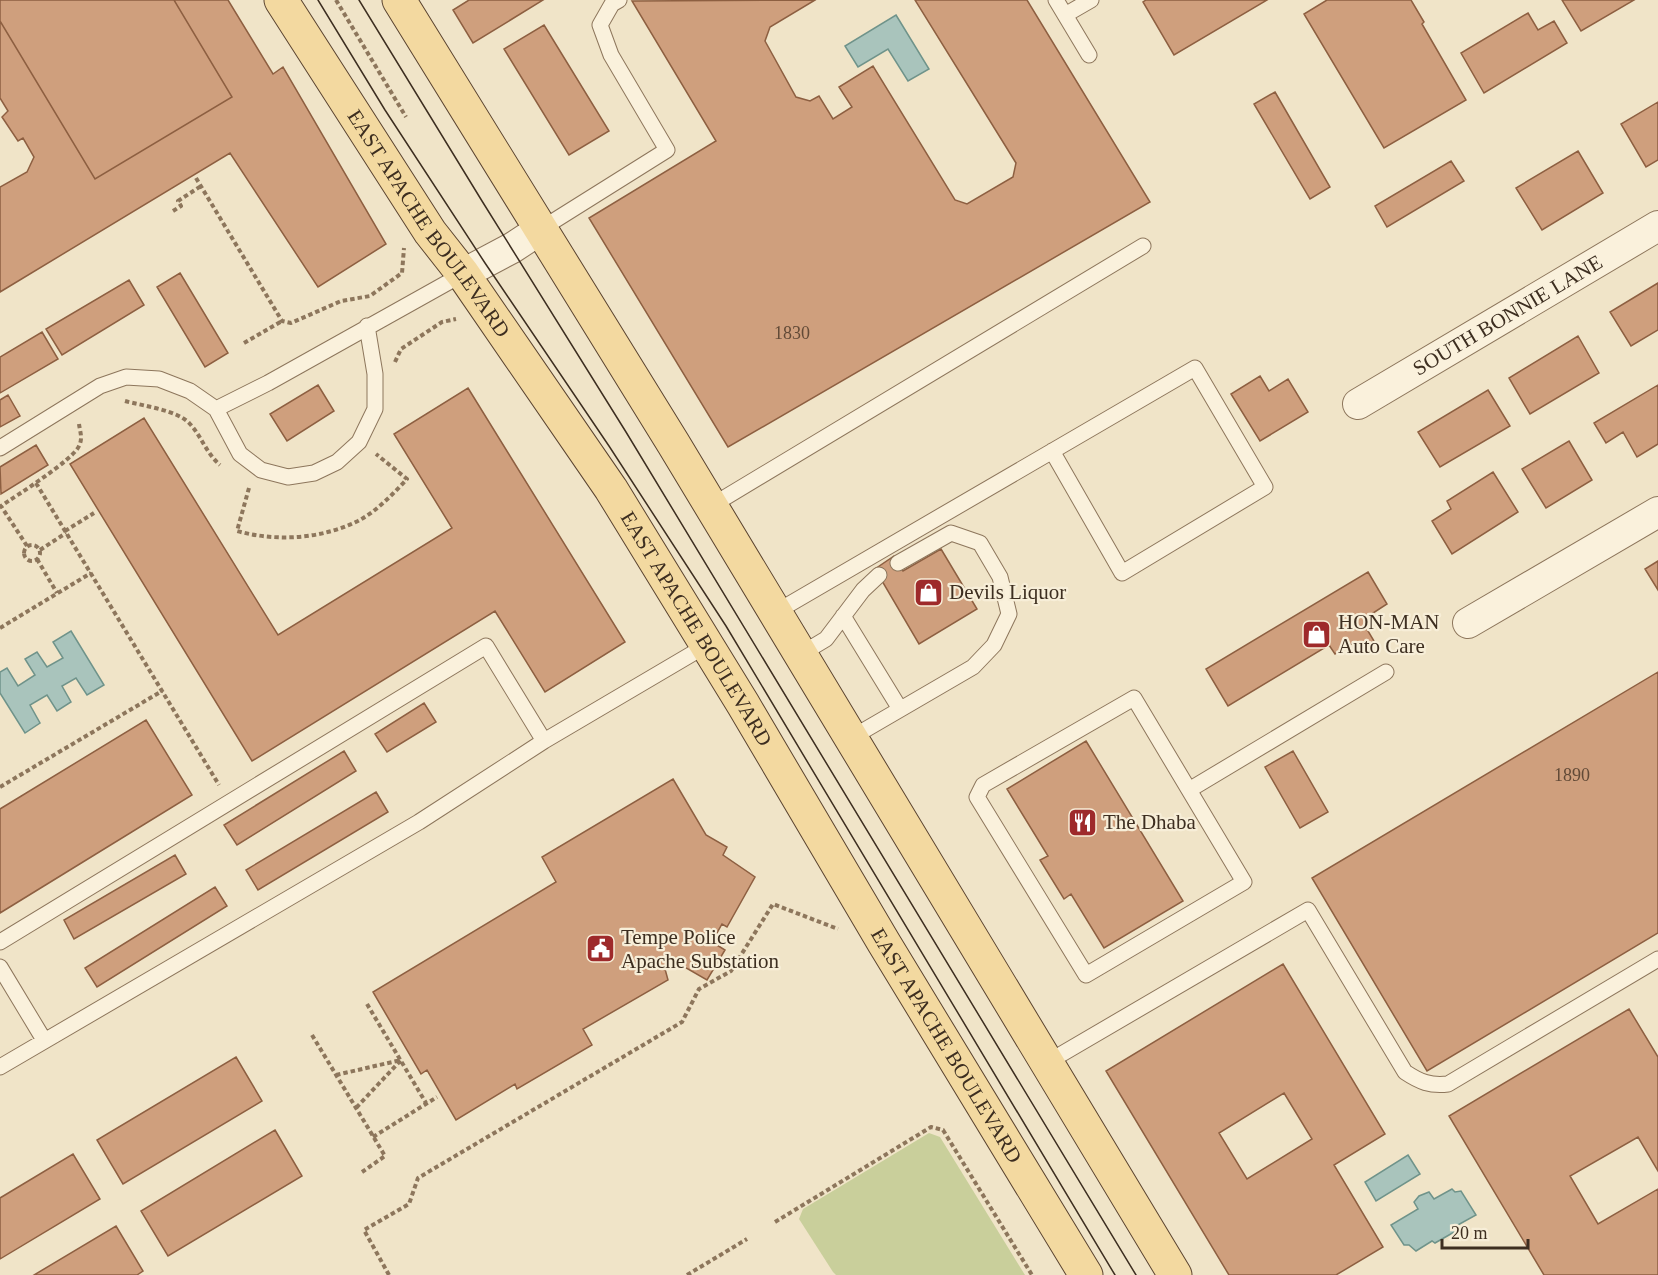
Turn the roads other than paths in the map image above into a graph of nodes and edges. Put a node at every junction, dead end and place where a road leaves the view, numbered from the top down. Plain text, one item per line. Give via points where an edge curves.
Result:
1 (281, 0) edge
2 (399, 0) edge
3 (619, 0) edge
4 (1056, 0) edge
5 (1091, 0) edge
6 (1065, 15) junction
7 (1089, 55) dead end
8 (1658, 226) edge
9 (541, 229) junction
10 (1143, 246) dead end
11 (463, 274) junction
12 (367, 326) junction
13 (1358, 404) dead end
14 (216, 409) junction
15 (0, 448) edge
16 (1052, 451) junction
17 (711, 506) junction
18 (1658, 512) edge
19 (898, 563) dead end
20 (879, 575) dead end
21 (776, 612) junction
22 (843, 616) junction
23 (1468, 623) dead end
24 (707, 645) junction
25 (801, 654) junction
26 (1386, 672) dead end
27 (900, 709) junction
28 (851, 738) junction
29 (544, 741) junction
30 (1189, 790) junction
31 (0, 942) edge
32 (1658, 959) edge
33 (0, 967) edge
34 (44, 1040) junction
35 (1048, 1062) junction
36 (0, 1067) edge
37 (1086, 1275) edge
38 (1175, 1275) edge

1 - 11 main road, EAST APACHE BOULEVARD via 430,232
2 - 9 main road
3 - 9 lane via 612,4 600,25 611,55 667,150
4 - 6 lane
5 - 6 lane
6 - 7 lane
8 - 13 street, SOUTH BONNIE LANE
9 - 11 street
9 - 17 main road
10 - 17 lane
11 - 12 lane
11 - 24 main road, EAST APACHE BOULEVARD via 605,480
12 - 14 lane
12 - 14 lane via 375,374 375,409 359,442 337,462 314,473 288,477 261,470 240,454
14 - 15 lane via 190,391 159,379 126,377 100,386
16 - 16 lane via 1195,368 1265,487 1122,573
16 - 21 lane
17 - 21 main road
18 - 23 street
19 - 27 lane via 951,533 980,543 1000,577 1009,614 994,645 973,667
20 - 22 lane
21 - 25 main road
22 - 25 lane via 826,639
22 - 27 lane
24 - 29 lane
24 - 37 main road, EAST APACHE BOULEVARD
25 - 28 main road
26 - 30 lane
27 - 28 lane
28 - 35 main road
29 - 31 lane via 486,646
29 - 34 lane via 419,822
30 - 30 lane via 1244,882 1086,975 977,797 983,786 1134,698
32 - 35 lane via 1448,1084 1435,1086 1405,1072 1308,910
33 - 34 lane
34 - 36 lane
35 - 38 main road

